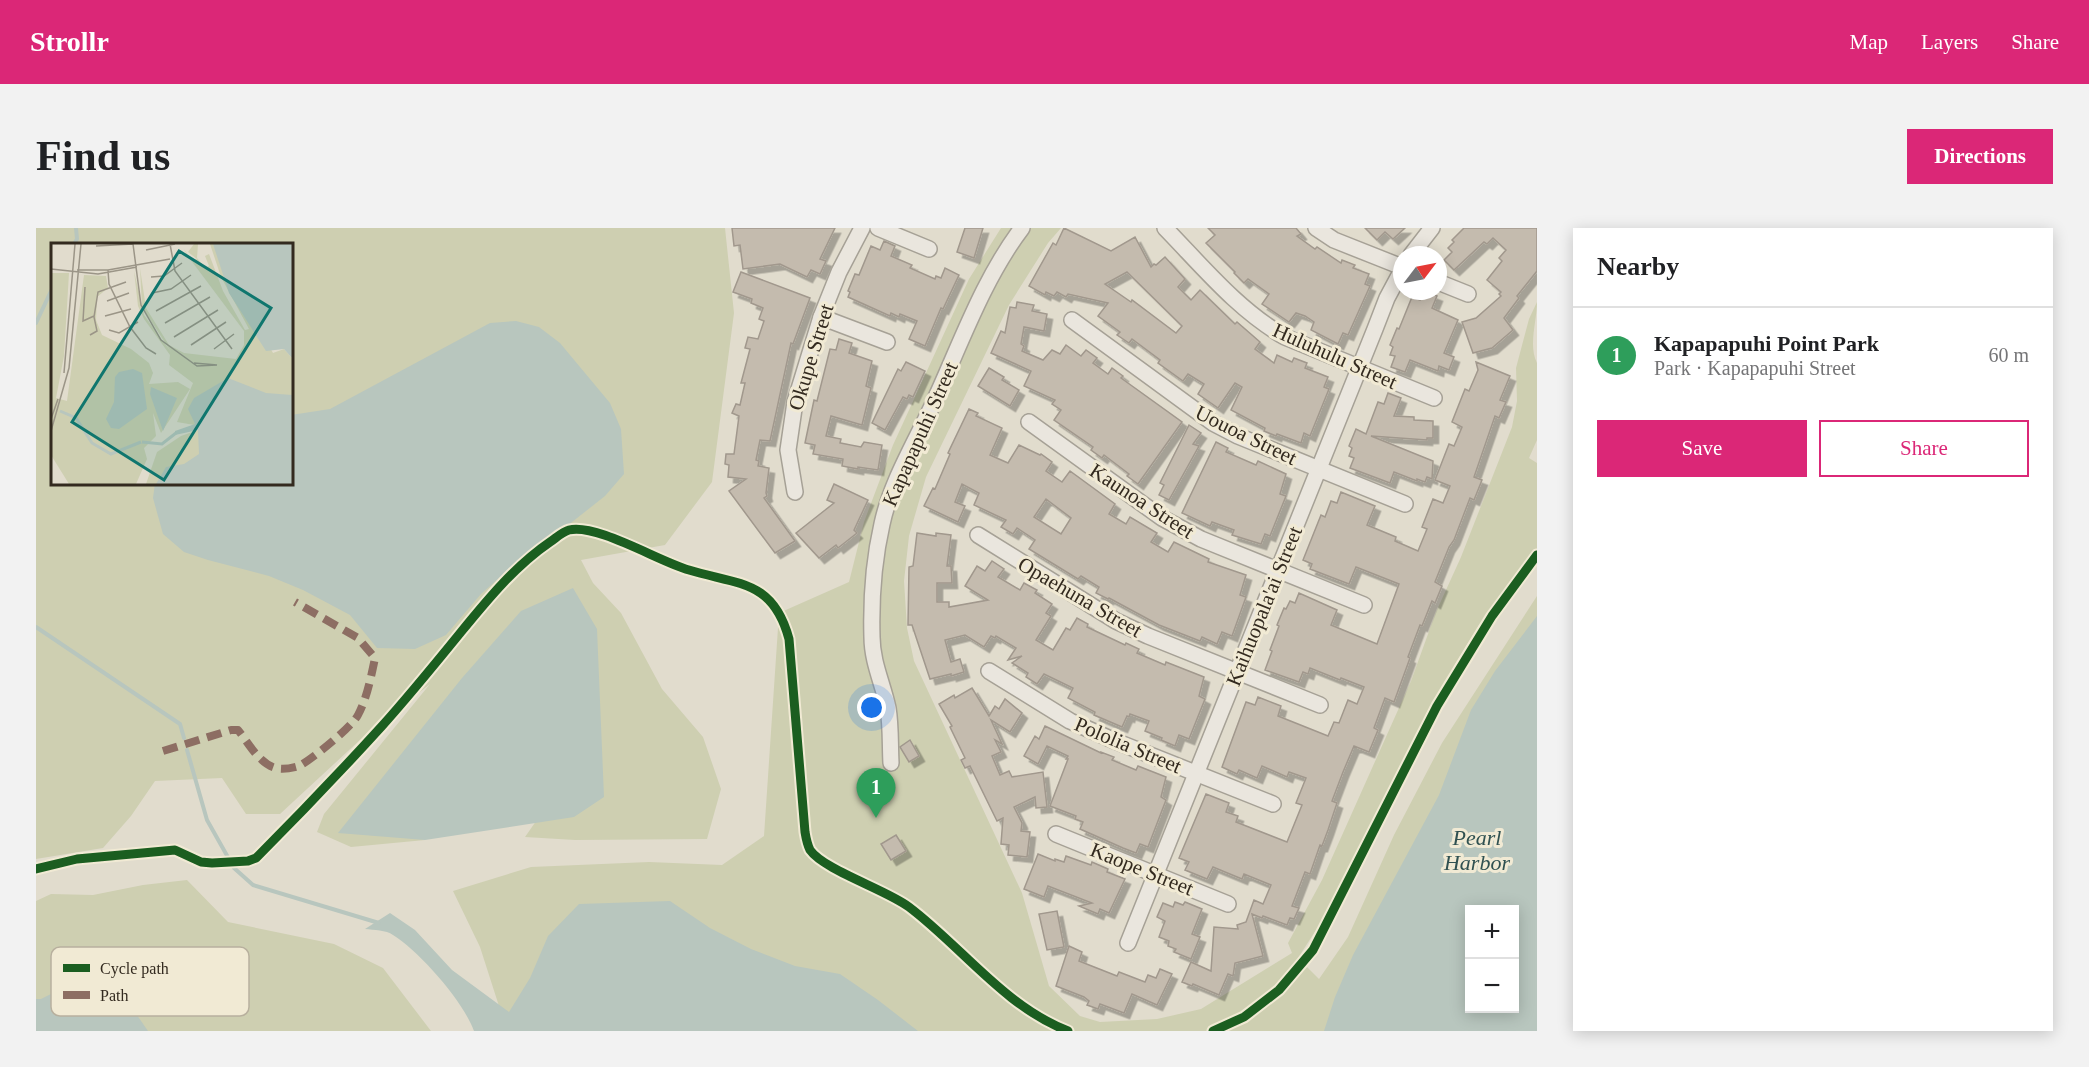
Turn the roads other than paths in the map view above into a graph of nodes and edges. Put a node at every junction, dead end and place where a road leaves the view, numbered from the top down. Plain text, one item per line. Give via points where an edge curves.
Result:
1 (862, 228) edge
2 (878, 228) edge
3 (1022, 228) edge
4 (1165, 228) edge
5 (1316, 228) edge
6 (1432, 228) edge
7 (1418, 246) edge
8 (929, 249) dead end
9 (1393, 265) edge
10 (1393, 286) edge
11 (1447, 286) edge
12 (1467, 294) dead end
13 (821, 317) junction
14 (1072, 320) dead end
15 (886, 342) dead end
16 (1359, 368) junction
17 (1434, 398) dead end
18 (1029, 422) dead end
19 (1318, 469) junction
20 (795, 492) dead end
21 (1405, 504) dead end
22 (978, 535) dead end
23 (1278, 570) junction
24 (1364, 605) dead end
25 (989, 672) dead end
26 (1237, 672) junction
27 (1320, 705) dead end
28 (891, 763) dead end
29 (1196, 774) junction
30 (1273, 804) dead end
31 (1056, 834) dead end
32 (1156, 875) junction
33 (1228, 903) dead end
34 (1128, 943) dead end

1 - 13 street, Okupe Street
2 - 8 street
3 - 28 street, Kapapapuhi Street via 979,302 903,464 882,523 872,636 888,710
4 - 16 street, Huluhulu Street via 1266,326
5 - 9 street
6 - 7 street
10 - 16 street, Kaihuopala'ai Street
11 - 12 street
13 - 15 street
13 - 20 street, Okupe Street via 795,402 788,450
14 - 19 street, Uouoa Street via 1213,423
16 - 17 street, Huluhulu Street
16 - 19 street, Kaihuopala'ai Street
18 - 23 street, Kaunoa Street via 1162,518 1201,539
19 - 21 street, Uouoa Street
19 - 23 street, Kaihuopala'ai Street
22 - 26 street, Opaehuna Street via 1116,621
23 - 24 street, Kaunoa Street
23 - 26 street, Kaihuopala'ai Street
25 - 29 street, Pololia Street via 1070,721
26 - 27 street, Opaehuna Street
26 - 29 street, Kaihuopala'ai Street
29 - 30 street, Pololia Street
29 - 32 street, Kaihuopala'ai Street
31 - 32 street, Kaope Street
32 - 33 street, Kaope Street
32 - 34 street, Kaihuopala'ai Street

